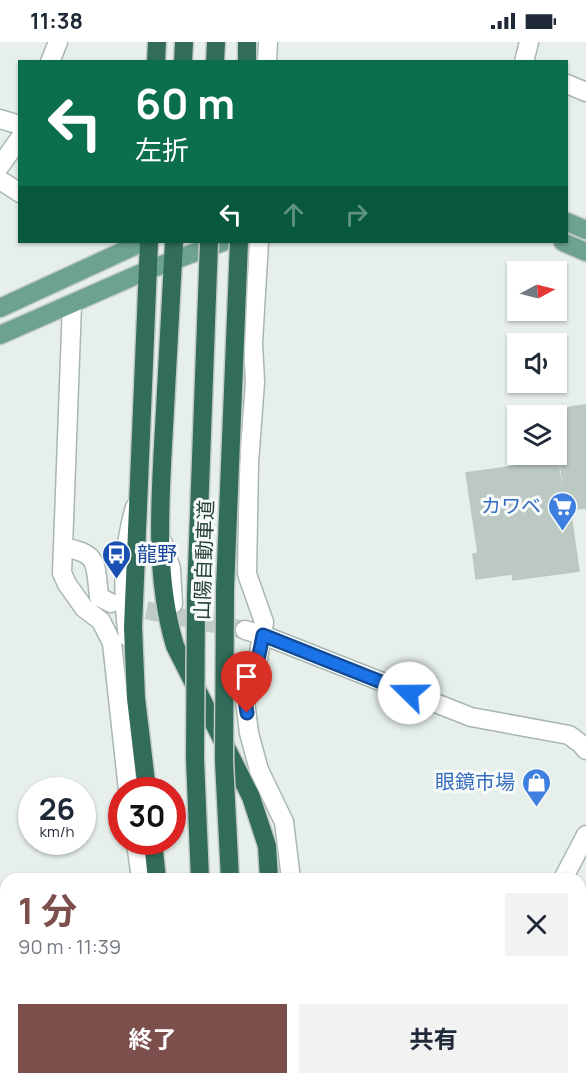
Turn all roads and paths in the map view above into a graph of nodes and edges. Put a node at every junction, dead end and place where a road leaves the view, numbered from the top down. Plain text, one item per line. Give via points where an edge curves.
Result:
1 (58, 42) edge
2 (157, 42) edge
3 (184, 42) edge
4 (216, 42) edge
5 (247, 42) edge
6 (268, 42) edge
7 (529, 42) edge
8 (51, 60) edge
9 (156, 60) edge
10 (183, 60) edge
11 (215, 60) edge
12 (247, 60) edge
13 (267, 60) edge
14 (524, 60) edge
15 (568, 84) edge
16 (586, 92) edge
17 (0, 119) edge
18 (18, 124) edge
19 (18, 141) edge
20 (0, 166) edge
21 (0, 180) edge
22 (18, 192) edge
23 (568, 222) edge
24 (586, 230) edge
25 (140, 243) edge
26 (149, 243) edge
27 (209, 243) edge
28 (217, 243) edge
29 (239, 243) edge
30 (259, 243) edge
31 (565, 243) edge
32 (173, 250) edge
33 (586, 252) edge
34 (148, 270) junction
35 (72, 303) junction
36 (0, 308) edge
37 (0, 335) edge
38 (63, 547) junction
39 (111, 603) dead end
40 (244, 630) tunnel mouth
41 (263, 635) junction
42 (586, 750) edge
43 (127, 777) edge
44 (145, 777) edge
45 (586, 835) edge
46 (138, 855) edge
47 (154, 855) edge
48 (140, 873) edge
49 (156, 873) edge
50 (200, 873) edge
51 (230, 873) edge
52 (269, 873) edge
53 (290, 873) edge
54 (566, 873) edge

1 - 8 street
2 - 9 highway
3 - 10 highway
4 - 11 highway
5 - 12 highway
6 - 13 street
7 - 14 street
15 - 16 street
17 - 18 street
19 - 20 street
21 - 22 street
23 - 24 main road
25 - 36 main road
26 - 34 highway
27 - 50 highway, 山陽自動車道, bridge via 196,596 195,759
28 - 32 main road
29 - 51 highway, 山陽自動車道, bridge via 225,589 224,761
30 - 41 street via 247,574 264,622
31 - 33 main road
32 - 34 main road
32 - 52 highway via 162,470 166,609 175,646 251,797 267,846
34 - 35 main road
34 - 44 highway via 133,627 135,698
35 - 37 main road
35 - 38 street
38 - 39 street via 83,551 94,561 99,597
38 - 43 street via 62,573 67,584 84,608 101,621 112,643
40 - 41 street
41 - 42 street via 471,717 569,735
41 - 53 street via 257,665 244,693 259,770 284,822
45 - 54 street
46 - 48 street
47 - 49 highway

